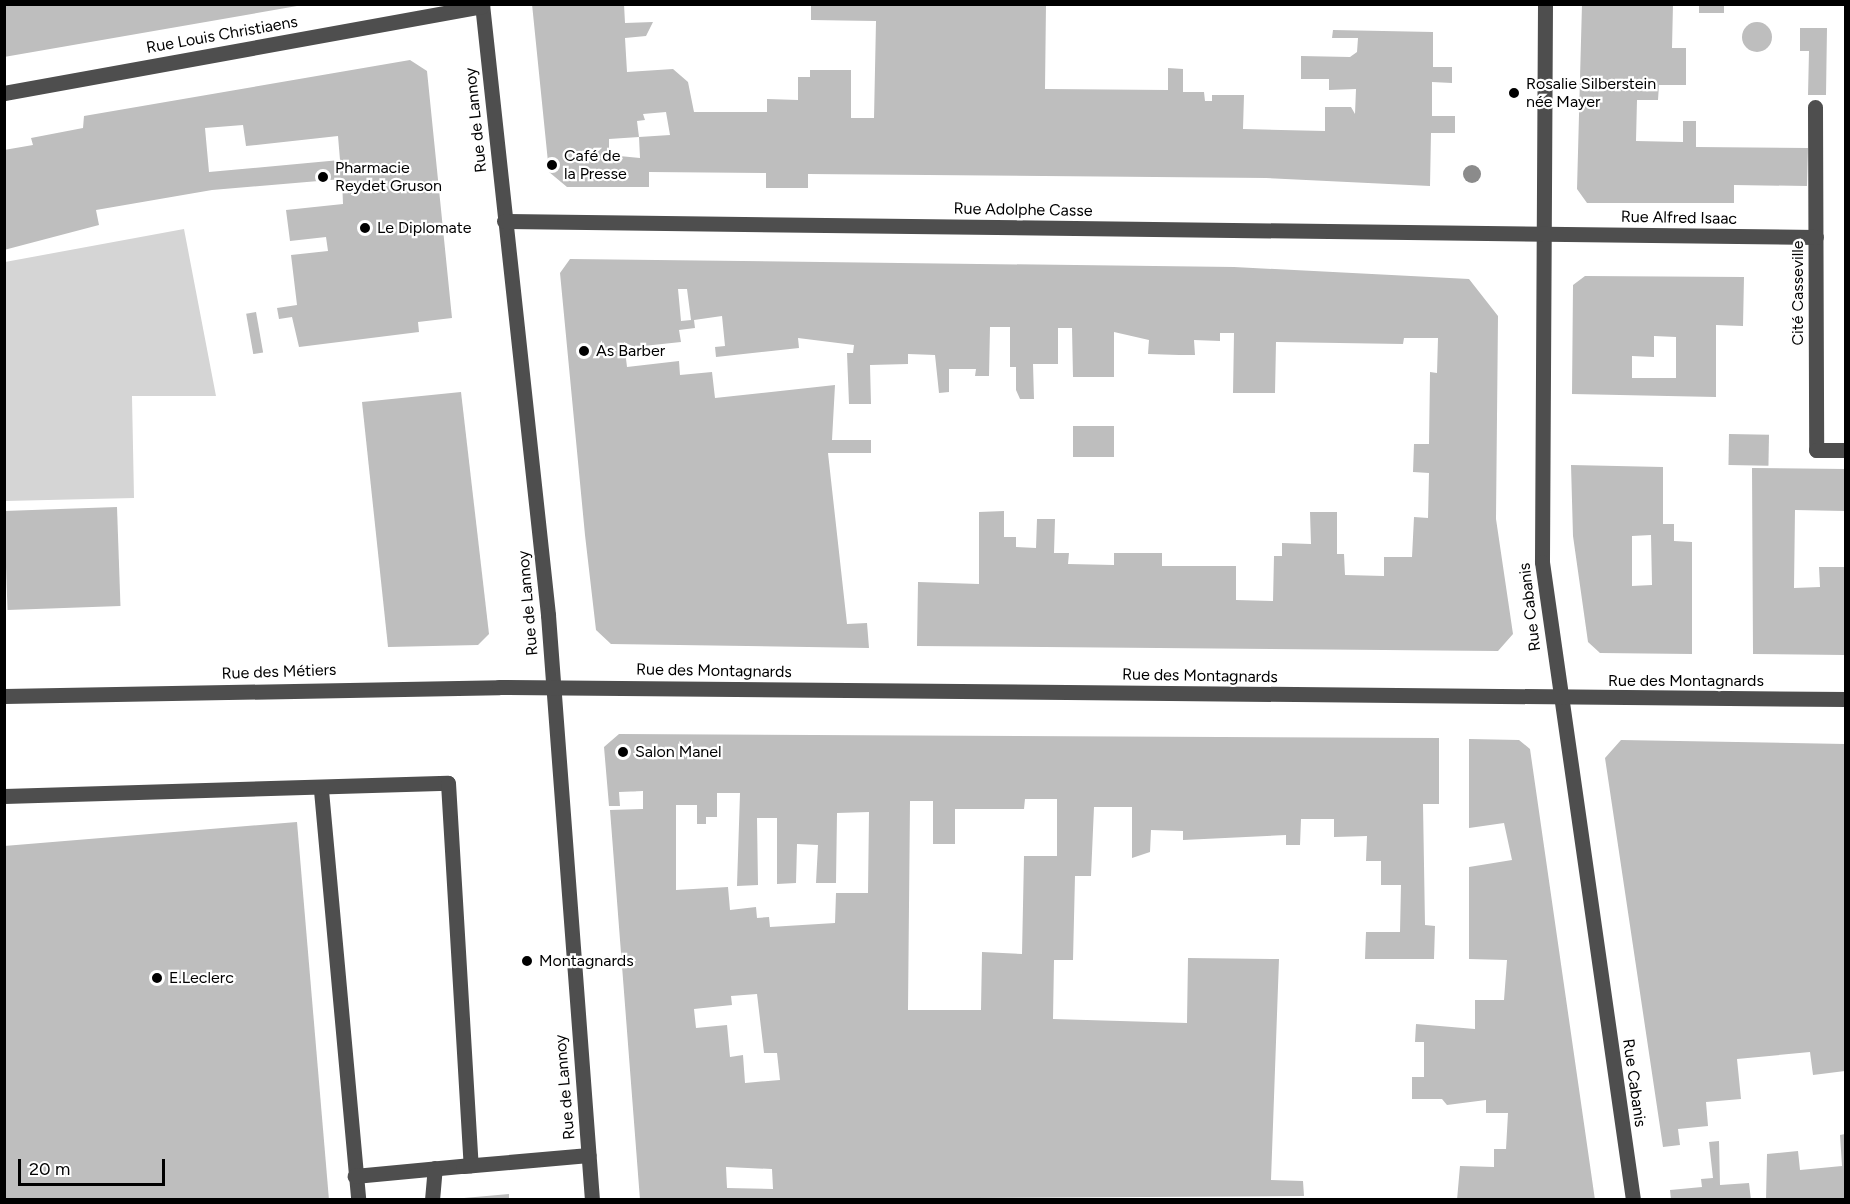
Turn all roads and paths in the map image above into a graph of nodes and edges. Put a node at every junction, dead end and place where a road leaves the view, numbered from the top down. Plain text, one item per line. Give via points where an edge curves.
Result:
1 (1545, 4) edge
2 (482, 5) edge
3 (4, 93) edge
4 (1815, 107) dead end
5 (504, 221) junction
6 (1541, 234) junction
7 (1816, 237) junction
8 (1845, 450) edge
9 (554, 688) junction
10 (4, 696) edge
11 (1561, 699) junction
12 (1845, 699) edge
13 (321, 790) junction
14 (4, 796) edge
15 (589, 1155) junction
16 (471, 1165) junction
17 (435, 1168) junction
18 (355, 1176) junction
19 (358, 1200) edge
20 (432, 1200) edge
21 (592, 1200) edge
22 (1633, 1200) edge

1 - 6 street, Rue Cabanis
2 - 3 street, Rue Louis Christiaens
2 - 5 street, Rue de Lannoy
4 - 7 street, Cité Casseville
5 - 6 street, Rue Adolphe Casse
5 - 9 street, Rue de Lannoy
6 - 7 street, Rue Alfred Isaac
6 - 11 street, Rue Cabanis via 1540,512
7 - 8 street, Cité Casseville via 1816,450
9 - 10 street, Rue des Métiers
9 - 11 street, Rue des Montagnards
9 - 15 street, Rue de Lannoy
11 - 12 street, Rue des Montagnards
11 - 22 street, Rue Cabanis
13 - 14 street
13 - 16 street via 448,783
13 - 18 street
15 - 16 street
15 - 21 street, Rue de Lannoy
16 - 17 street
16 - 18 street
17 - 18 street
17 - 20 street
18 - 19 street

